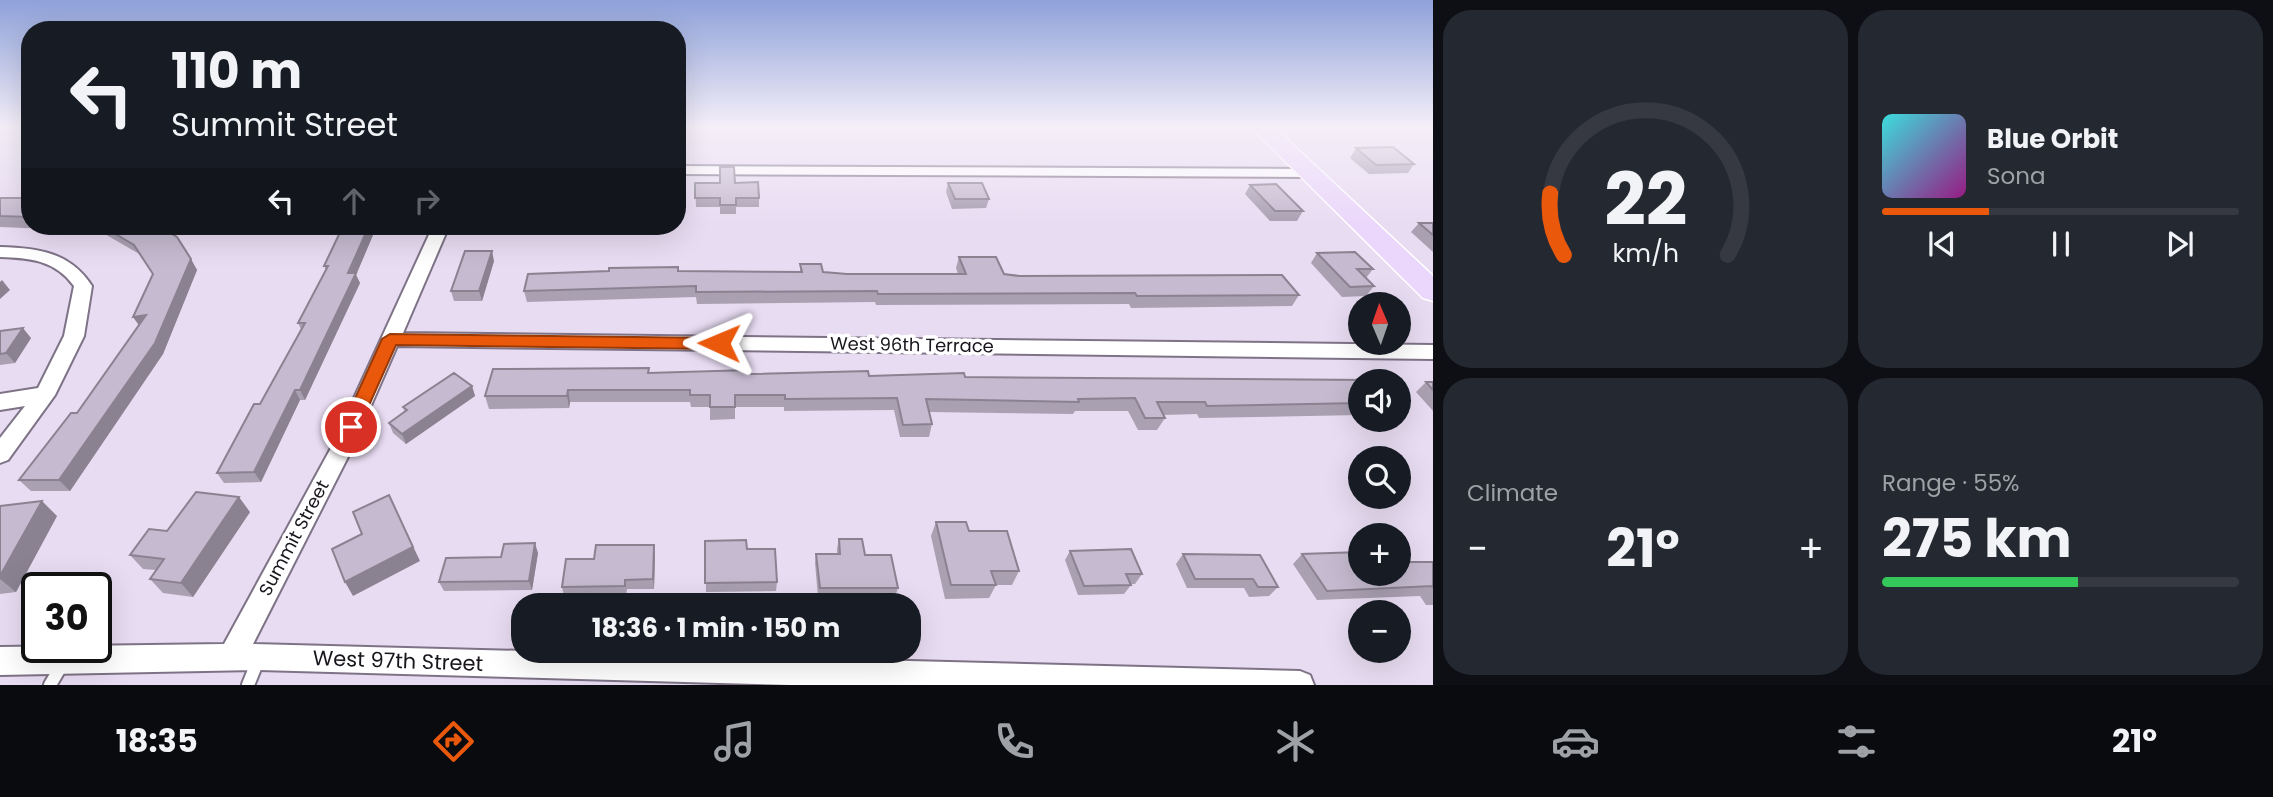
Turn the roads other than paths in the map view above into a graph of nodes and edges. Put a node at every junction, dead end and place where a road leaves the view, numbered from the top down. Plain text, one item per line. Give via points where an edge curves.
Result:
1 (1296, 159) edge
2 (686, 170) edge
3 (1311, 173) junction
4 (437, 235) edge
5 (0, 252) edge
6 (1431, 287) edge
7 (390, 339) junction
8 (1433, 352) edge
9 (45, 395) junction
10 (0, 402) edge
11 (0, 454) edge
12 (246, 657) junction
13 (112, 659) edge
14 (0, 661) edge
15 (21, 661) edge
16 (63, 663) edge
17 (885, 680) edge
18 (50, 685) edge
19 (248, 685) edge
20 (1300, 685) edge

1 - 3 main road
2 - 3 street
3 - 6 main road
4 - 7 street, Summit Street
5 - 9 street via 47,256 73,269 83,286 74,336
7 - 8 street, West 96th Terrace
7 - 12 street, Summit Street
9 - 10 street
9 - 11 street
12 - 13 street, West 97th Street
12 - 17 street, West 97th Street
12 - 19 lane
14 - 15 street, West 97th Street
16 - 18 lane
17 - 20 street, West 97th Street

